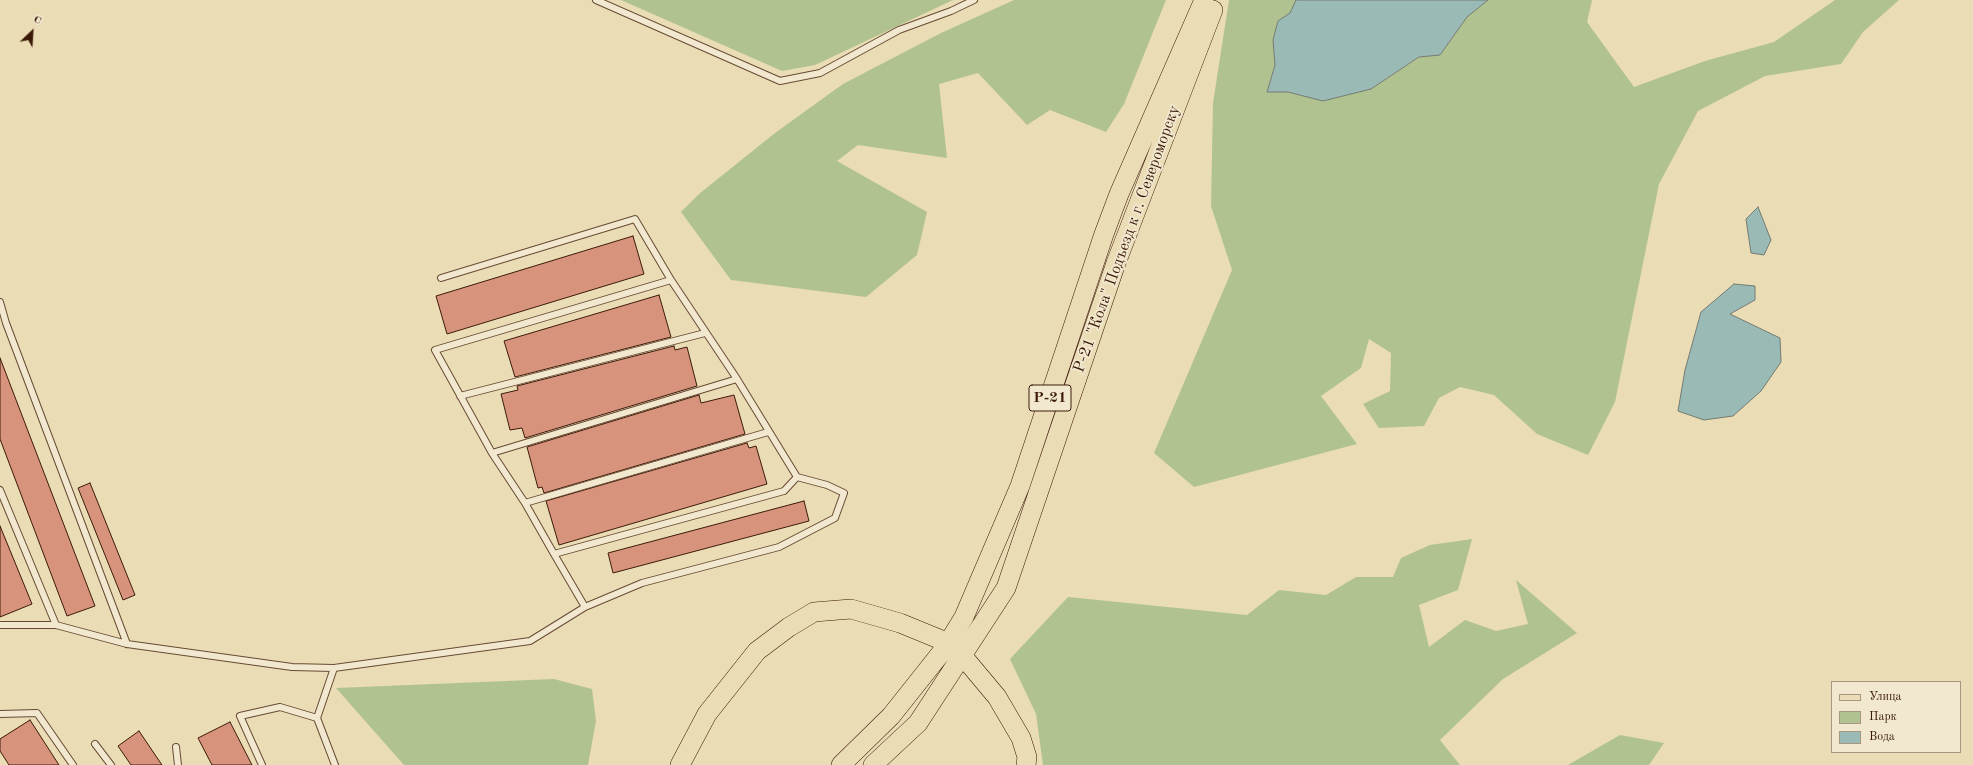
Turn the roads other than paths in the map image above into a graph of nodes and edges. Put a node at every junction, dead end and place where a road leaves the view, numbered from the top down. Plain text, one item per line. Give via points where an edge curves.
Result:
1 (596, 0) edge
2 (974, 0) edge
3 (1204, 0) edge
4 (1217, 0) edge
5 (440, 278) dead end
6 (671, 280) junction
7 (0, 302) edge
8 (706, 333) junction
9 (737, 379) junction
10 (460, 396) junction
11 (768, 432) junction
12 (492, 453) junction
13 (797, 477) junction
14 (0, 490) edge
15 (525, 503) junction
16 (554, 554) junction
17 (585, 607) junction
18 (0, 625) edge
19 (56, 625) junction
20 (944, 641) dead end
21 (127, 644) junction
22 (966, 660) dead end
23 (334, 668) junction
24 (0, 714) edge
25 (317, 718) junction
26 (95, 744) dead end
27 (176, 747) dead end
28 (73, 765) edge
29 (112, 765) edge
30 (178, 765) edge
31 (262, 765) edge
32 (335, 765) edge
33 (680, 765) edge
34 (841, 765) edge
35 (873, 765) edge
36 (1026, 765) edge

1 - 2 lane via 780,80 820,73 899,30
3 - 34 main road, Р-21 via 1104,234 1020,486 964,617 945,648 891,716
4 - 35 main road, Р-21 "Кола" Подъезд к г. Североморску via 1116,263 1006,588 918,723
5 - 6 lane via 635,219
6 - 8 lane
6 - 10 lane via 435,350
7 - 21 lane
8 - 9 lane
8 - 10 lane
9 - 11 lane
9 - 12 lane
10 - 12 lane
11 - 13 lane
11 - 15 lane
12 - 15 lane
13 - 16 lane via 784,491
13 - 17 lane via 827,485 844,493 835,518 779,547 642,583
14 - 19 lane
15 - 16 lane
16 - 17 lane
17 - 23 lane via 530,640
18 - 19 lane
19 - 21 lane
20 - 33 main road via 900,623 851,609 814,612 757,651 707,714
21 - 23 lane via 292,667
22 - 36 main road via 997,696 1021,738 1027,758
23 - 25 lane
24 - 28 lane via 37,713
25 - 31 lane via 280,707 240,716
25 - 32 lane
26 - 29 lane
27 - 30 lane

